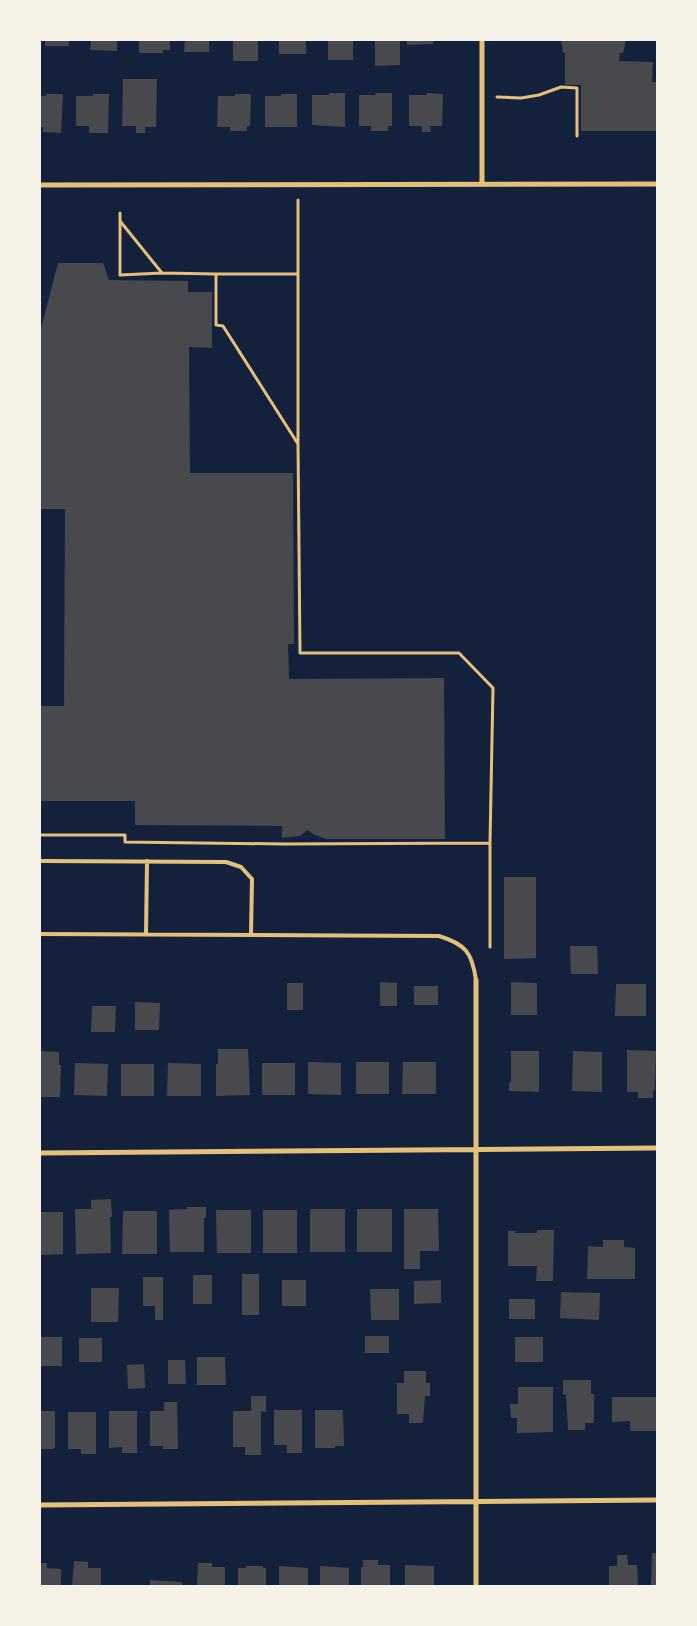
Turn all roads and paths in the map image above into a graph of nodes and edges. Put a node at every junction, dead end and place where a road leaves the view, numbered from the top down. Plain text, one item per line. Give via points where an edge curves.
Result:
1 (482, 40) edge
2 (499, 97) dead end
3 (577, 136) dead end
4 (298, 184) junction
5 (482, 184) junction
6 (657, 184) edge
7 (40, 185) edge
8 (120, 213) dead end
9 (120, 221) junction
10 (162, 273) junction
11 (216, 274) junction
12 (298, 274) junction
13 (298, 444) junction
14 (40, 834) edge
15 (490, 843) junction
16 (40, 861) edge
17 (147, 861) junction
18 (40, 934) edge
19 (146, 934) junction
20 (251, 934) junction
21 (490, 947) dead end
22 (476, 980) joint
23 (657, 1148) edge
24 (477, 1150) junction
25 (40, 1153) edge
26 (657, 1500) edge
27 (476, 1501) junction
28 (40, 1505) edge
29 (476, 1586) edge

1 - 5 street
2 - 3 path via 521,98 561,87 577,88
4 - 5 street
4 - 7 street
4 - 12 path
5 - 6 street
8 - 9 path
9 - 10 path
9 - 10 path via 120,275
10 - 11 path
11 - 12 path
11 - 13 path via 216,325 223,326
12 - 13 path
13 - 15 path via 300,653 459,653 493,688
14 - 15 path via 126,835 125,842
15 - 21 path
16 - 17 lane
17 - 19 lane
17 - 20 lane via 226,862 241,867 252,879
18 - 19 lane
19 - 20 lane
20 - 22 lane via 439,936 456,942 469,954
22 - 24 street
23 - 24 street
24 - 25 street
24 - 27 street
26 - 27 street
27 - 28 street
27 - 29 street

